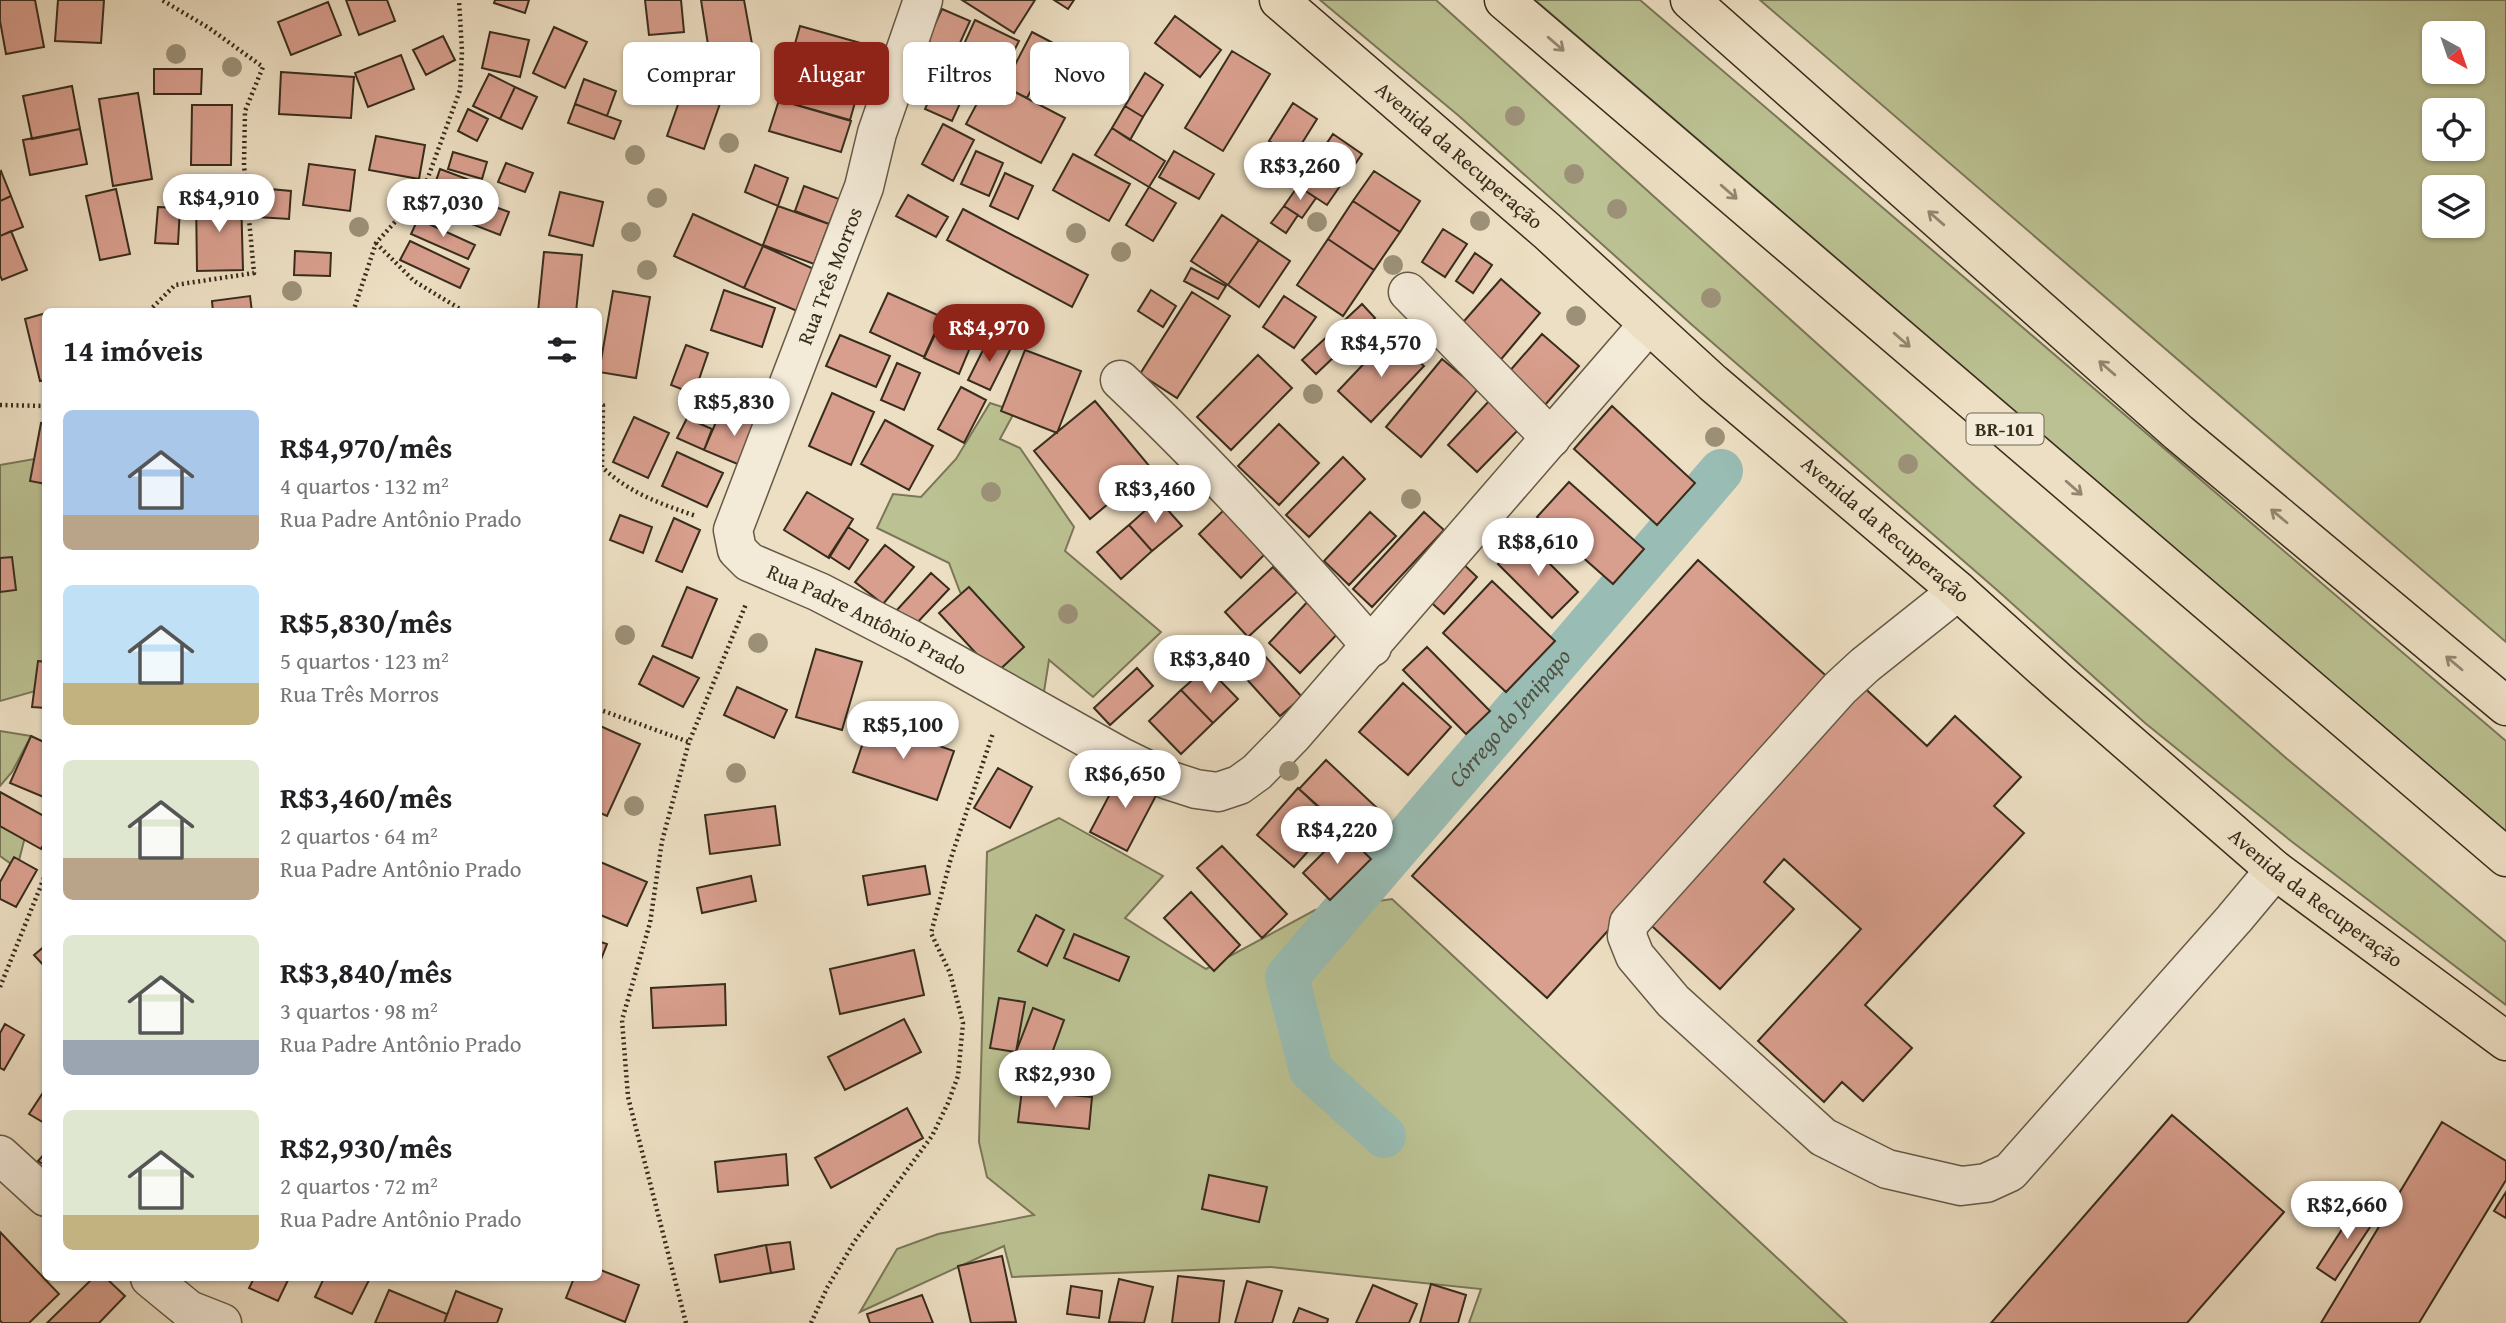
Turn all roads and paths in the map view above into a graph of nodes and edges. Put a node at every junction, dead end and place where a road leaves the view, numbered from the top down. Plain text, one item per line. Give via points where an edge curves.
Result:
1 (162, 0) edge
2 (459, 0) edge
3 (923, 0) edge
4 (1279, 0) edge
5 (1504, 0) edge
6 (1690, 0) edge
7 (376, 243) junction
8 (1408, 292) dead end
9 (152, 308) edge
10 (354, 308) edge
11 (458, 308) edge
12 (1648, 324) junction
13 (1120, 380) dead end
14 (602, 404) edge
15 (0, 405) edge
16 (42, 406) edge
17 (1551, 438) junction
18 (602, 467) edge
19 (602, 467) edge
20 (744, 549) junction
21 (1958, 591) junction
22 (1372, 647) junction
23 (1007, 692) junction
24 (2506, 706) edge
25 (602, 710) edge
26 (689, 741) junction
27 (2506, 858) edge
28 (2275, 870) junction
29 (42, 883) edge
30 (0, 987) edge
31 (2506, 1041) edge
32 (0, 1156) edge
33 (42, 1193) edge
34 (154, 1281) edge
35 (222, 1323) edge
36 (686, 1323) edge
37 (811, 1323) edge

1 - 9 path via 262,67 244,111 254,273 175,285
2 - 7 path via 460,90 424,191
3 - 20 street, Rua Três Morros
4 - 12 main road, Avenida da Recuperação
5 -> 27 main road, BR-101
24 -> 6 main road via 2179,433
7 - 10 path
7 - 11 path via 414,281
8 - 17 street
12 - 17 street, Rua Padre Antônio Prado
12 - 21 main road, Avenida da Recuperação
13 - 22 street via 1171,428
14 - 18 path
15 - 16 path
17 - 22 street, Rua Padre Antônio Prado
19 - 20 path via 616,480
20 - 23 street, Rua Padre Antônio Prado
20 - 26 path
21 - 28 main road, Avenida da Recuperação
21 - 28 street via 1840,688 1629,923 1627,936 1635,956 1673,1001 1823,1136 1887,1169 1961,1186 1986,1184 2010,1172
22 - 23 street, Rua Padre Antônio Prado via 1257,772 1218,792 1168,780
23 - 37 path via 931,933 950,973 963,1024 958,1076 932,1136 854,1242
25 - 26 path
26 - 36 path via 662,841 650,923 622,1020 628,1097
28 - 31 main road, Avenida da Recuperação
29 - 30 path
32 - 33 street
34 - 35 street via 189,1310

